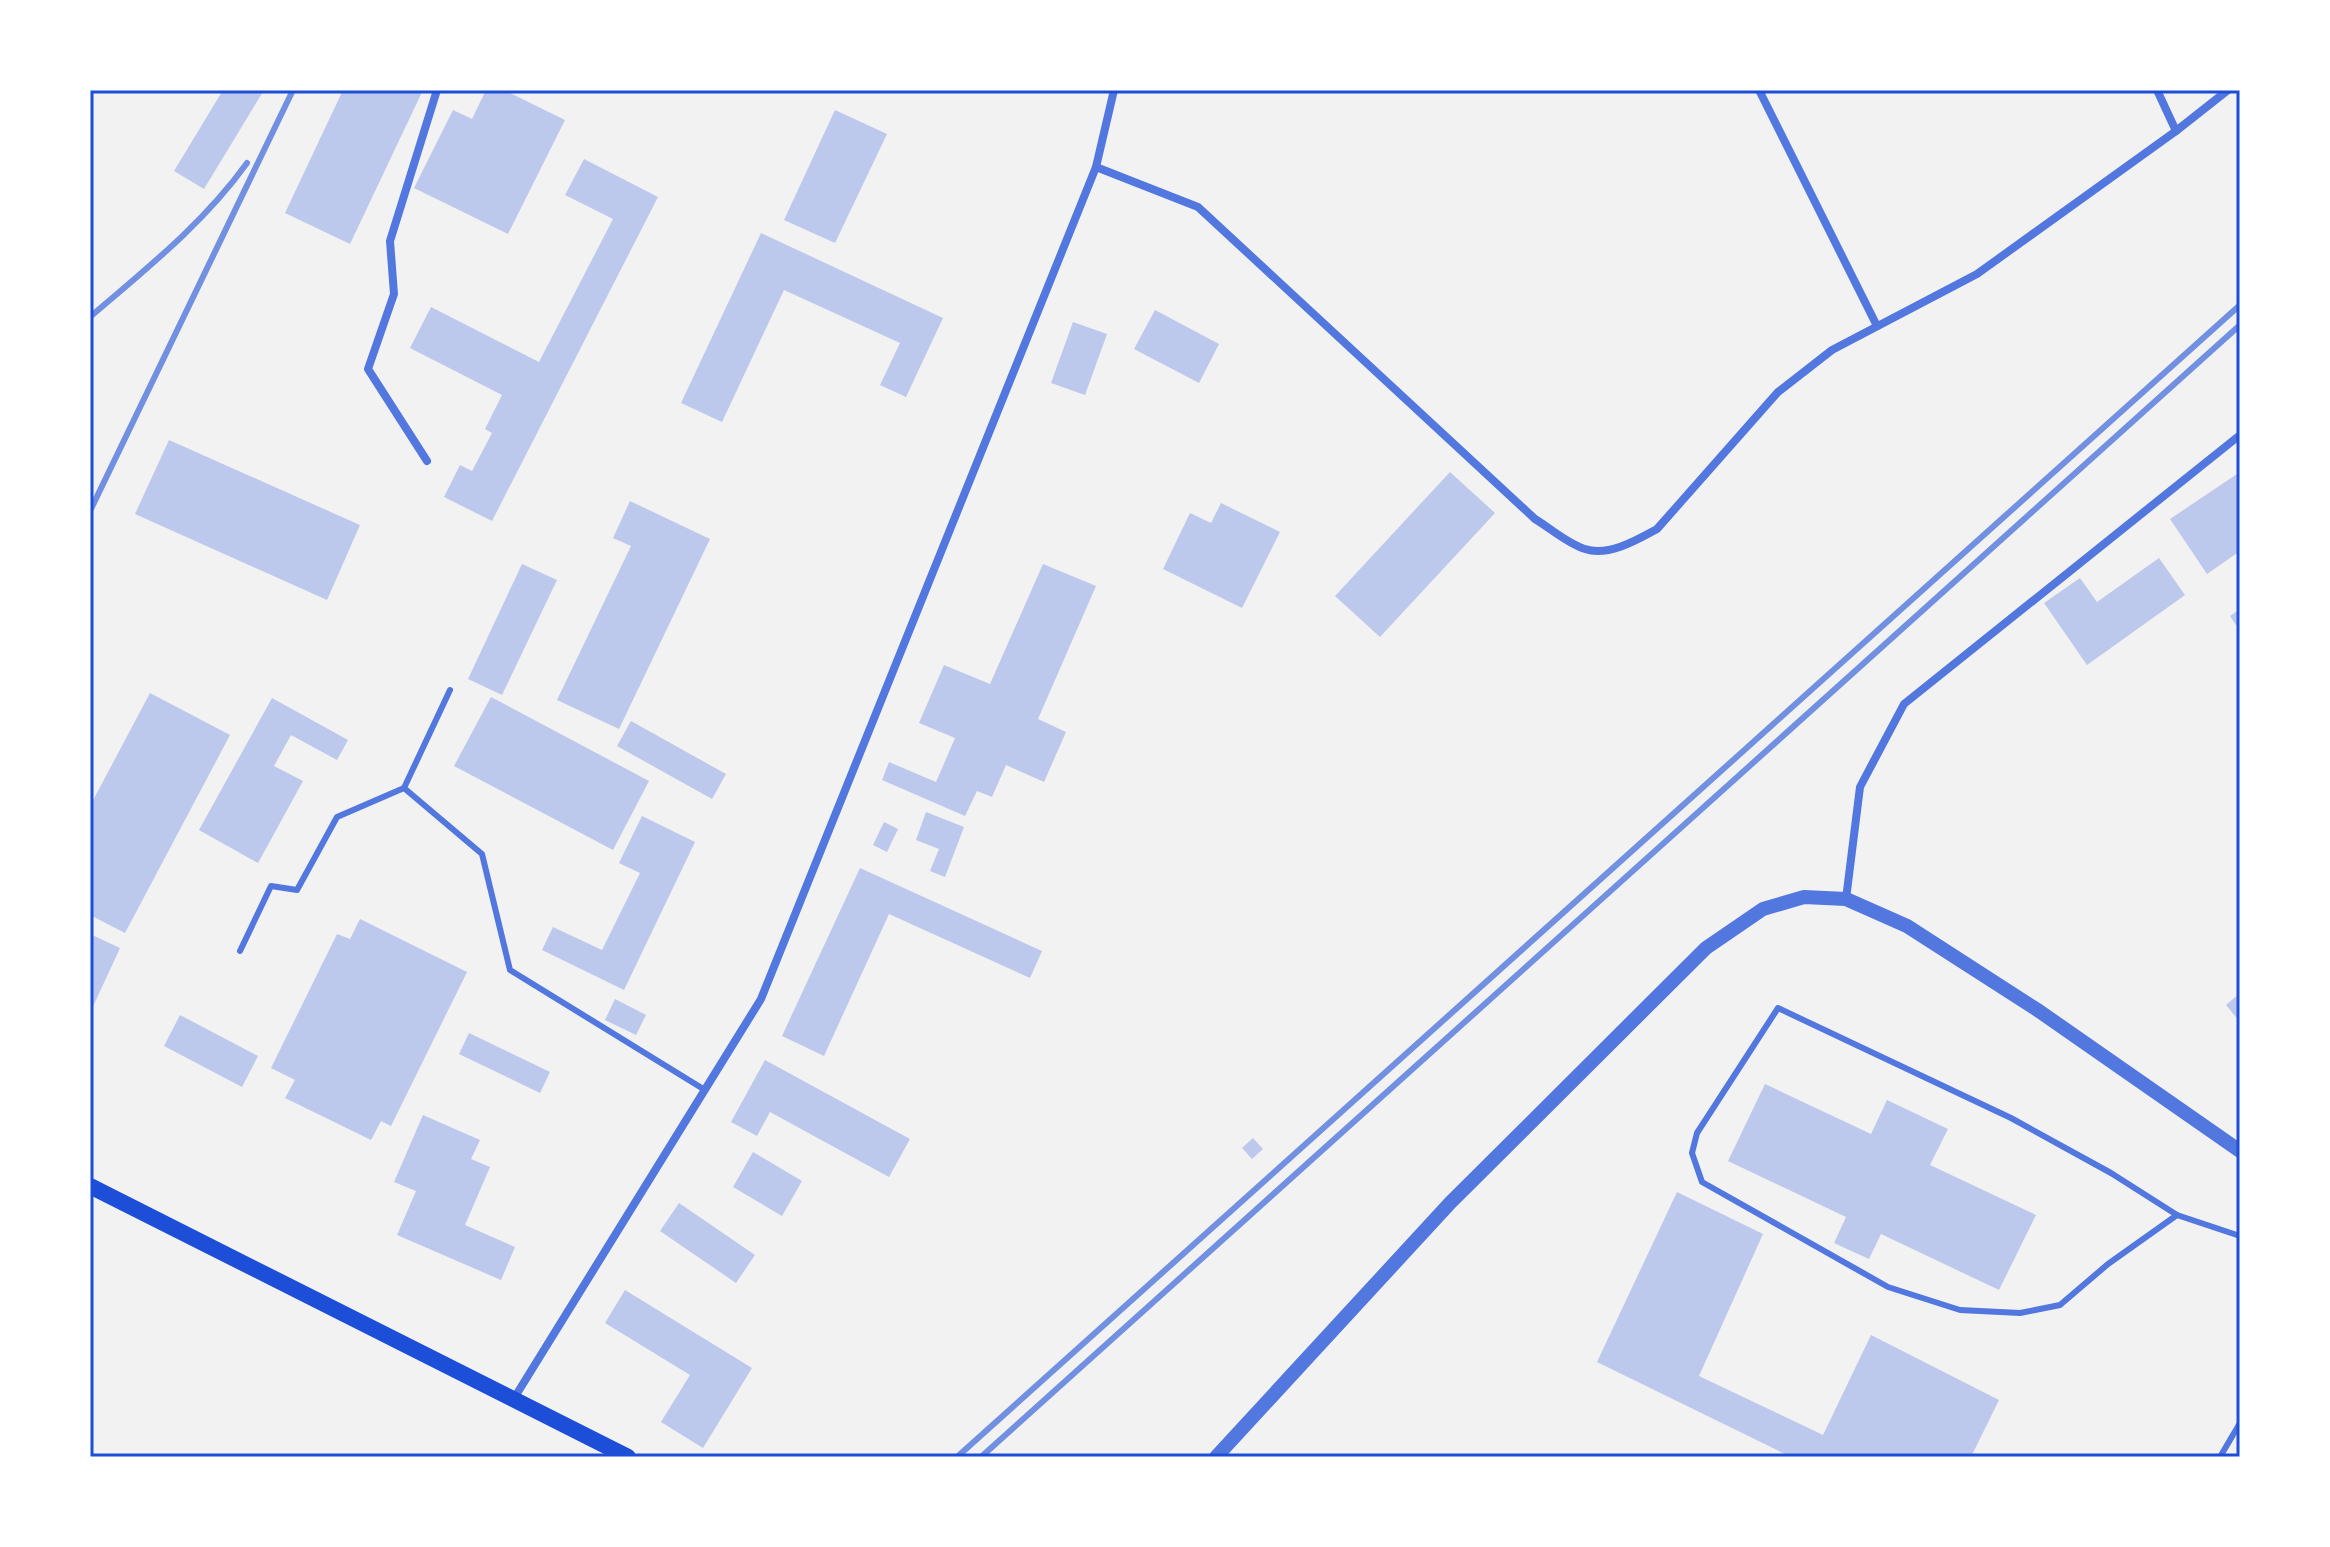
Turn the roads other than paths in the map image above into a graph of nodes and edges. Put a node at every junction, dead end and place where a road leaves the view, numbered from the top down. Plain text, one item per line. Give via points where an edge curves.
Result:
1 (437, 90) edge
2 (1114, 90) edge
3 (1759, 90) edge
4 (2157, 90) edge
5 (2228, 90) edge
6 (2176, 131) junction
7 (1096, 167) junction
8 (1877, 326) junction
9 (2240, 435) edge
10 (427, 461) dead end
11 (450, 690) dead end
12 (404, 788) junction
13 (1846, 899) junction
14 (240, 951) dead end
15 (705, 1090) junction
16 (2240, 1151) edge
17 (90, 1186) edge
18 (2177, 1215) junction
19 (2240, 1236) edge
20 (513, 1401) junction
21 (2240, 1423) edge
22 (628, 1457) edge
23 (1216, 1457) edge
24 (2220, 1457) edge

1 - 10 street via 390,241 394,294 368,369
2 - 7 street
3 - 8 street
4 - 6 street
5 - 6 street
6 - 8 street via 1977,274
7 - 8 street via 1198,207 1535,519 1585,550 1632,543 1657,529 1778,392 1832,350
7 - 15 street via 761,999
9 - 13 street via 1904,704 1860,787
11 - 12 lane
12 - 14 lane via 337,817 297,890 271,886
12 - 15 lane via 482,854 510,970
13 - 16 street via 1921,934
13 - 23 street via 1804,897 1763,909 1706,948 1450,1203
15 - 20 street
17 - 20 main road
18 - 18 lane via 2011,1118 1778,1008 1697,1133 1692,1153 1702,1182 1888,1287 1960,1310 2020,1313 2060,1305
18 - 19 lane
20 - 22 main road
21 - 24 lane

